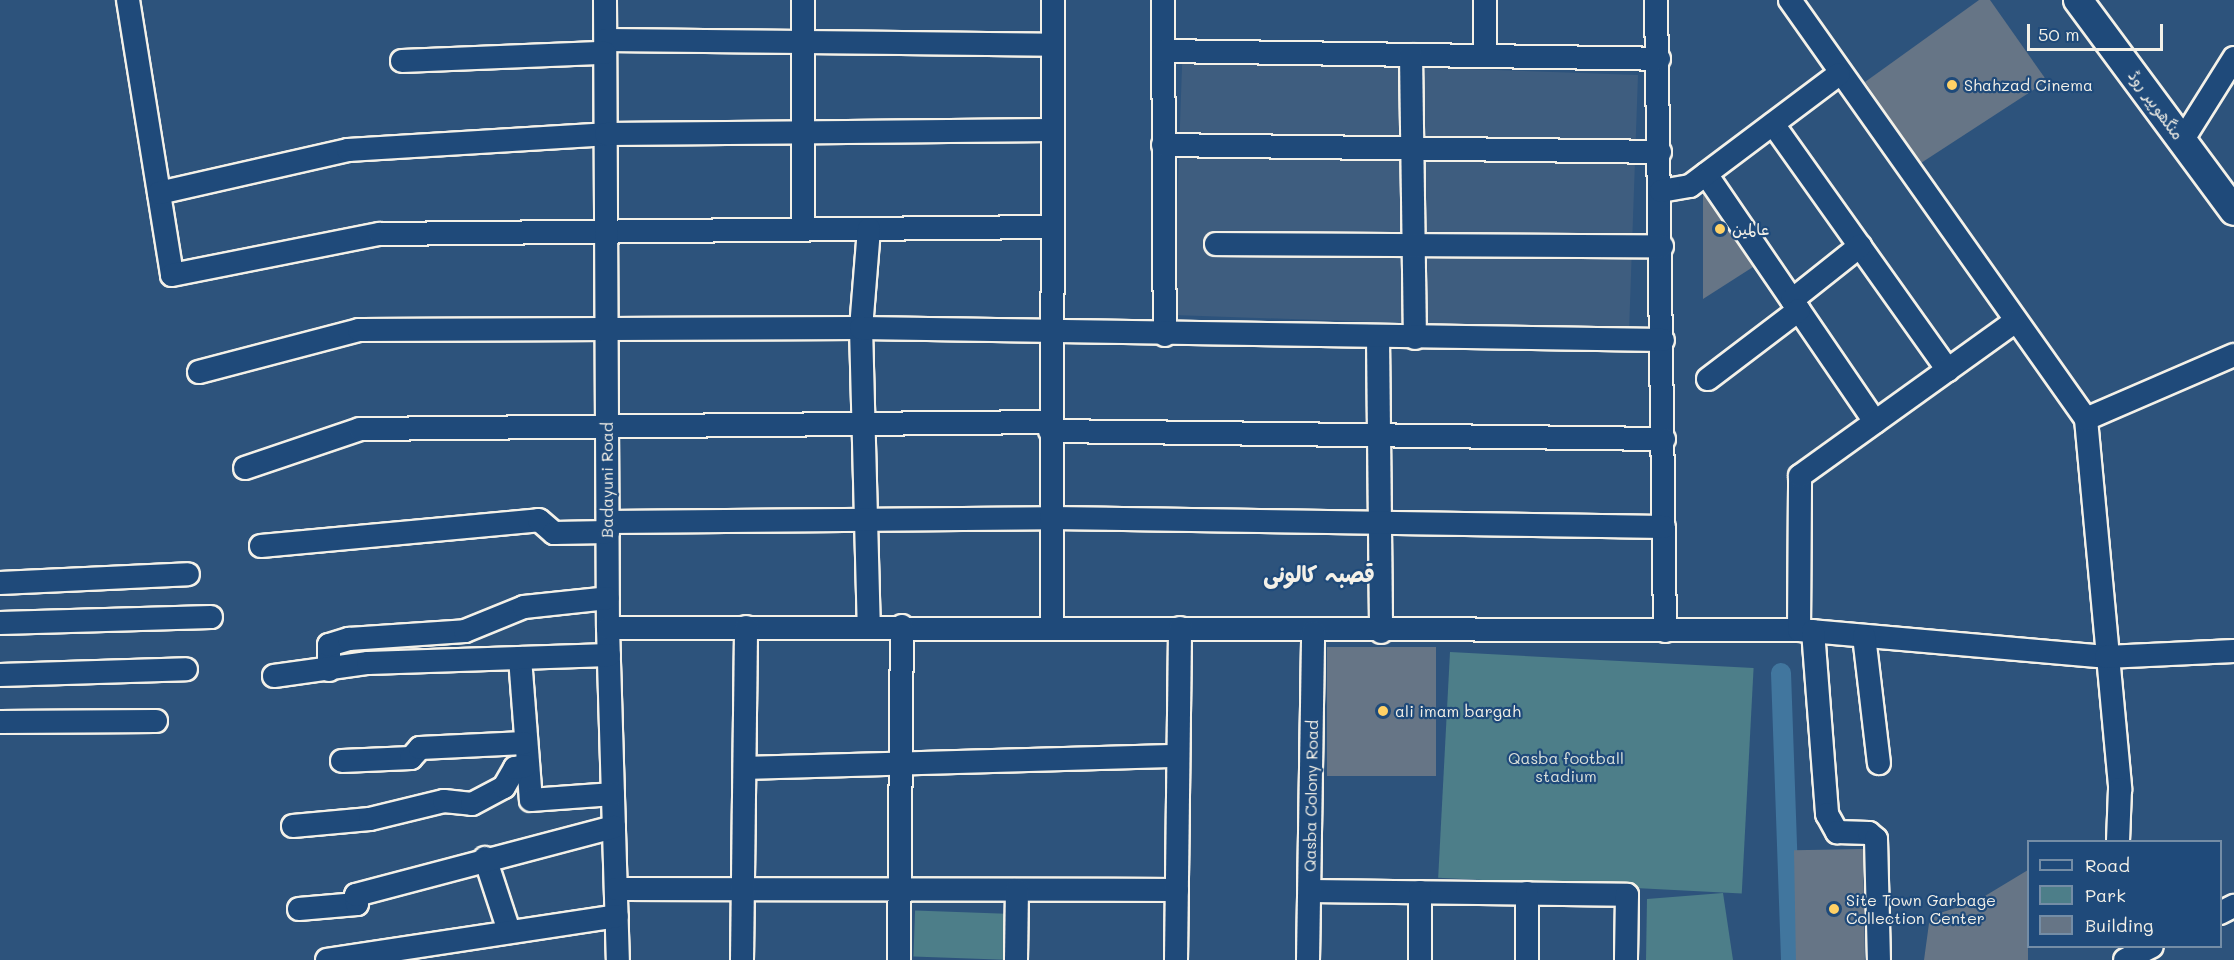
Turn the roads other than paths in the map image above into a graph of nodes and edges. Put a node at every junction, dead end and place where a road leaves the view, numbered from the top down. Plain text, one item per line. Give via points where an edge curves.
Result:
1 (128, 0) edge
2 (606, 0) edge
3 (803, 0) edge
4 (1053, 0) edge
5 (1163, 0) edge
6 (1485, 0) edge
7 (1790, 0) edge
8 (2078, 0) edge
9 (1659, 5) edge
10 (803, 42) junction
11 (1053, 45) junction
12 (606, 46) junction
13 (1163, 51) junction
14 (1411, 55) junction
15 (1485, 56) junction
16 (2234, 58) edge
17 (1659, 59) junction
18 (402, 61) dead end
19 (1839, 74) junction
20 (1773, 124) junction
21 (1052, 130) junction
22 (805, 132) junction
23 (606, 134) junction
24 (2182, 141) junction
25 (1163, 145) junction
26 (1412, 148) junction
27 (1660, 152) junction
28 (1706, 174) junction
29 (1661, 191) junction
30 (159, 193) junction
31 (2234, 211) edge
32 (1050, 227) junction
33 (803, 229) junction
34 (869, 229) junction
35 (606, 231) junction
36 (1216, 244) dead end
37 (1414, 245) junction
38 (1662, 246) junction
39 (1860, 246) junction
40 (1795, 305) junction
41 (2014, 322) junction
42 (861, 328) junction
43 (606, 329) junction
44 (1049, 332) junction
45 (1165, 335) junction
46 (1378, 337) junction
47 (1415, 338) junction
48 (1663, 340) junction
49 (2234, 355) edge
50 (1948, 370) junction
51 (199, 372) dead end
52 (1708, 379) dead end
53 (2086, 418) junction
54 (1875, 422) junction
55 (607, 423) junction
56 (864, 426) junction
57 (1050, 427) junction
58 (1378, 435) junction
59 (1664, 439) junction
60 (245, 468) dead end
61 (1051, 518) junction
62 (866, 521) junction
63 (1379, 522) junction
64 (608, 527) junction
65 (1664, 527) junction
66 (261, 546) dead end
67 (188, 574) dead end
68 (0, 583) edge
69 (608, 598) junction
70 (211, 617) dead end
71 (0, 623) edge
72 (1052, 625) junction
73 (902, 626) junction
74 (746, 627) junction
75 (869, 627) junction
76 (608, 628) junction
77 (1180, 628) junction
78 (1665, 631) junction
79 (1806, 631) junction
80 (1313, 632) junction
81 (1382, 632) junction
82 (1864, 636) junction
83 (2234, 651) edge
84 (609, 655) junction
85 (2106, 657) junction
86 (520, 658) junction
87 (186, 669) dead end
88 (329, 670) junction
89 (0, 675) edge
90 (274, 676) dead end
91 (156, 721) dead end
92 (0, 722) edge
93 (525, 754) junction
94 (1178, 756) junction
95 (342, 761) dead end
96 (1879, 763) dead end
97 (902, 764) junction
98 (745, 768) junction
99 (613, 794) junction
100 (293, 826) dead end
101 (614, 827) junction
102 (2118, 840) edge
103 (485, 858) junction
104 (616, 889) junction
105 (743, 889) junction
106 (900, 889) junction
107 (1017, 890) junction
108 (1177, 890) junction
109 (1310, 891) junction
110 (1420, 892) junction
111 (1527, 893) junction
112 (299, 909) dead end
113 (617, 916) junction
114 (509, 931) junction
115 (2148, 948) edge
116 (327, 960) edge
117 (618, 960) edge
118 (742, 960) edge
119 (899, 960) edge
120 (1016, 960) edge
121 (1176, 960) edge
122 (1308, 960) edge
123 (1420, 960) edge
124 (1527, 960) edge
125 (1626, 960) edge
126 (1879, 960) edge
127 (2125, 960) edge

1 - 30 street
2 - 12 street, Badayuni Road
3 - 10 street
4 - 11 street
5 - 13 street
6 - 15 street
7 - 19 street
8 - 24 main road, منگھوپیر روڈ
9 - 17 street
10 - 11 street
10 - 12 street
10 - 22 street
11 - 21 street
12 - 18 street
12 - 23 street, Badayuni Road
13 - 14 street
13 - 25 street
14 - 15 street
14 - 26 street
15 - 17 street
16 - 24 street
17 - 27 street
19 - 20 street
19 - 41 street
20 - 28 street
20 - 39 street
21 - 22 street
21 - 32 street
22 - 23 street
22 - 33 street
23 - 30 street via 348,150
23 - 35 street, Badayuni Road
24 - 31 main road, منگھوپیر روڈ
25 - 26 street
25 - 45 street
26 - 27 street
26 - 37 street
27 - 29 street
28 - 29 street via 1690,186
28 - 40 street
29 - 38 street
30 - 35 street via 172,275 380,234
32 - 34 street
32 - 44 street
33 - 34 street
33 - 35 street
34 - 42 street
35 - 43 street, Badayuni Road
36 - 37 street
37 - 38 street
37 - 47 street
38 - 48 street
39 - 40 street
39 - 50 street
40 - 52 street
40 - 54 street
41 - 50 street
41 - 53 street
42 - 43 street
42 - 44 street
42 - 56 street
43 - 51 street via 359,330
43 - 55 street, Badayuni Road
44 - 45 street
44 - 57 street
45 - 46 street
46 - 47 street
46 - 58 street
47 - 48 street
48 - 59 street
49 - 53 street
50 - 54 street
53 - 85 street
54 - 79 street via 1800,476
55 - 56 street
55 - 60 street via 360,429
55 - 64 street, Badayuni Road
56 - 57 street
56 - 62 street
57 - 58 street
57 - 61 street
58 - 59 street
58 - 63 street
59 - 65 street
61 - 62 street
61 - 63 street
61 - 72 street
62 - 64 street
62 - 75 street
63 - 65 street
63 - 81 street
64 - 66 street via 554,533 538,520
64 - 69 street, Badayuni Road
65 - 78 street
67 - 68 street
69 - 76 street, Badayuni Road
69 - 88 street via 524,607 465,631 349,639 329,645
70 - 71 street
72 - 73 street
72 - 77 street
73 - 75 street
73 - 97 street
74 - 75 street
74 - 76 street
74 - 98 street
76 - 84 street, Badayuni Road
77 - 80 street
77 - 94 street
78 - 79 street
78 - 81 street
79 - 82 street
79 - 126 street via 1827,814 1837,832 1869,833 1876,839
80 - 81 street
80 - 109 street, Qasba Colony Road
82 - 85 street
82 - 96 street
83 - 85 street
84 - 86 street
84 - 99 street, Badayuni Road
85 - 102 street via 2120,789
86 - 88 street via 368,663
86 - 93 street
87 - 89 street
88 - 90 street
91 - 92 street
93 - 95 street via 420,748 411,758
93 - 99 street via 531,800
93 - 100 street via 504,787 472,804 444,801 370,819
94 - 97 street
94 - 108 street
97 - 98 street
97 - 106 street
98 - 105 street
99 - 101 street, Badayuni Road
101 - 103 street
101 - 104 street, Badayuni Road
103 - 112 street via 356,895 357,904
103 - 114 street
104 - 105 street
104 - 113 street, Badayuni Road
105 - 106 street
105 - 118 street
106 - 107 street
106 - 119 street
107 - 108 street
107 - 120 street
108 - 121 street
109 - 110 street
109 - 122 street, Qasba Colony Road
110 - 111 street
110 - 123 street
111 - 124 street
111 - 125 street via 1627,895
113 - 114 street
113 - 117 street, Badayuni Road
114 - 116 street
115 - 127 street

